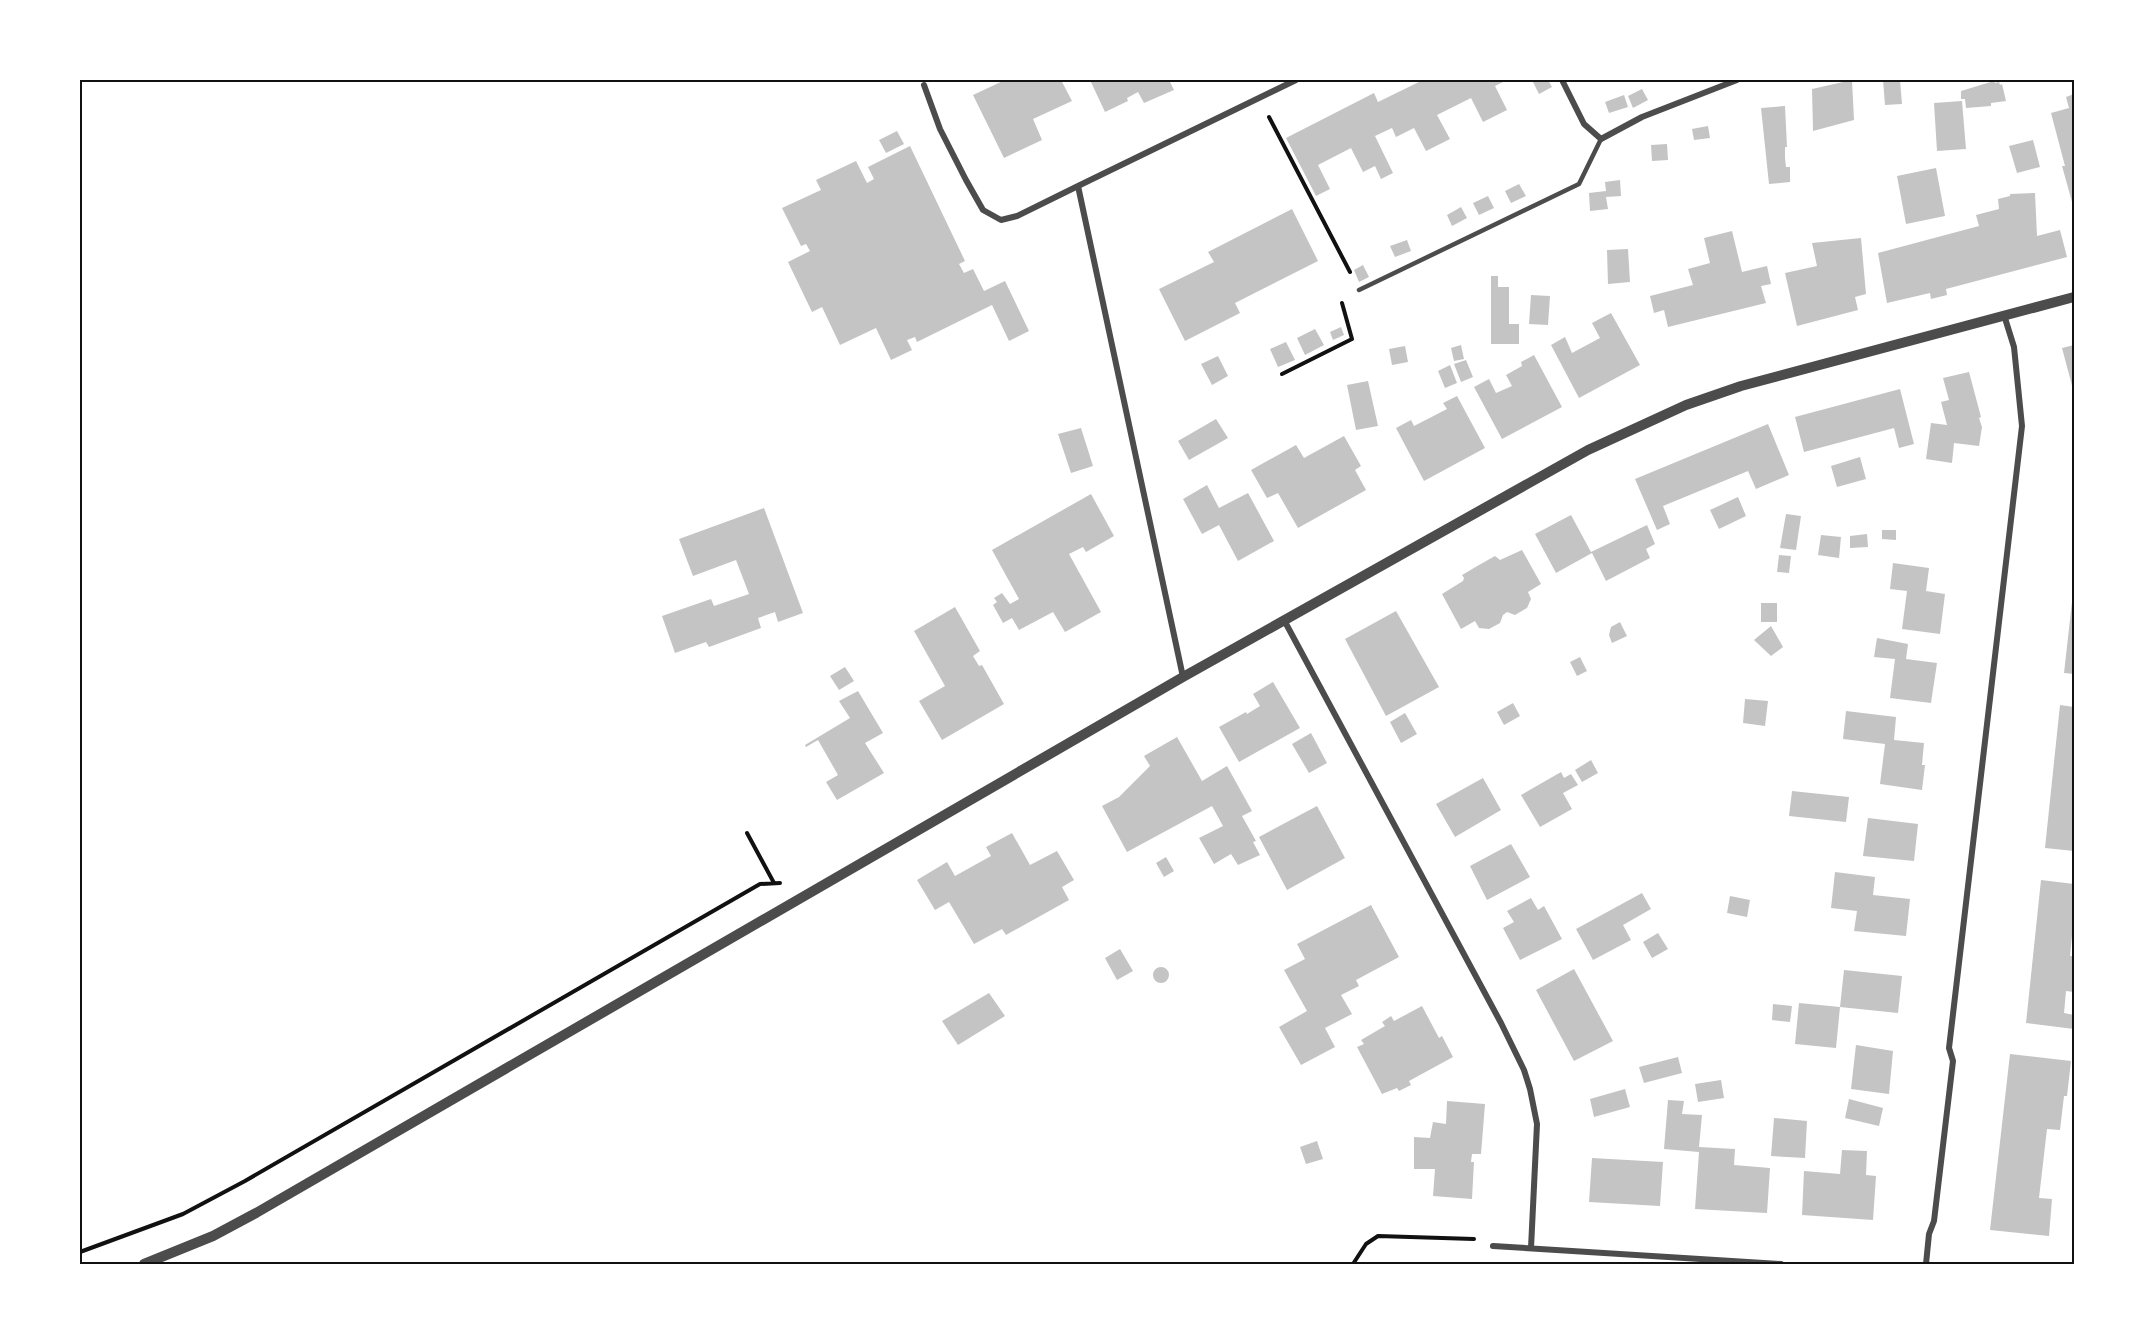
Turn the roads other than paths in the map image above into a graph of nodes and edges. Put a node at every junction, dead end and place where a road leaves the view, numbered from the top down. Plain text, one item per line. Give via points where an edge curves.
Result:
1 (1296, 80) edge
2 (1562, 80) edge
3 (1737, 80) edge
4 (924, 85) dead end
5 (1601, 139) junction
6 (1078, 186) junction
7 (1359, 290) road end
8 (2074, 297) edge
9 (2004, 315) junction
10 (1284, 620) junction
11 (1183, 677) junction
12 (1493, 1246) road end
13 (1531, 1248) junction
14 (144, 1264) edge
15 (1781, 1264) edge
16 (1926, 1264) edge

1 - 6 street
2 - 5 street via 1584,124
3 - 5 street via 1642,117
4 - 6 street via 940,129 983,210 1001,220 1017,216
5 - 7 lane via 1579,184
6 - 11 street
8 - 9 street
9 - 10 street via 1763,380 1686,405 1588,450
9 - 16 street via 2014,347 2022,426 1949,1048 1953,1061
10 - 11 street
10 - 13 street via 1524,1070 1537,1124
11 - 14 street via 256,1213 213,1236
12 - 13 street
13 - 15 street

